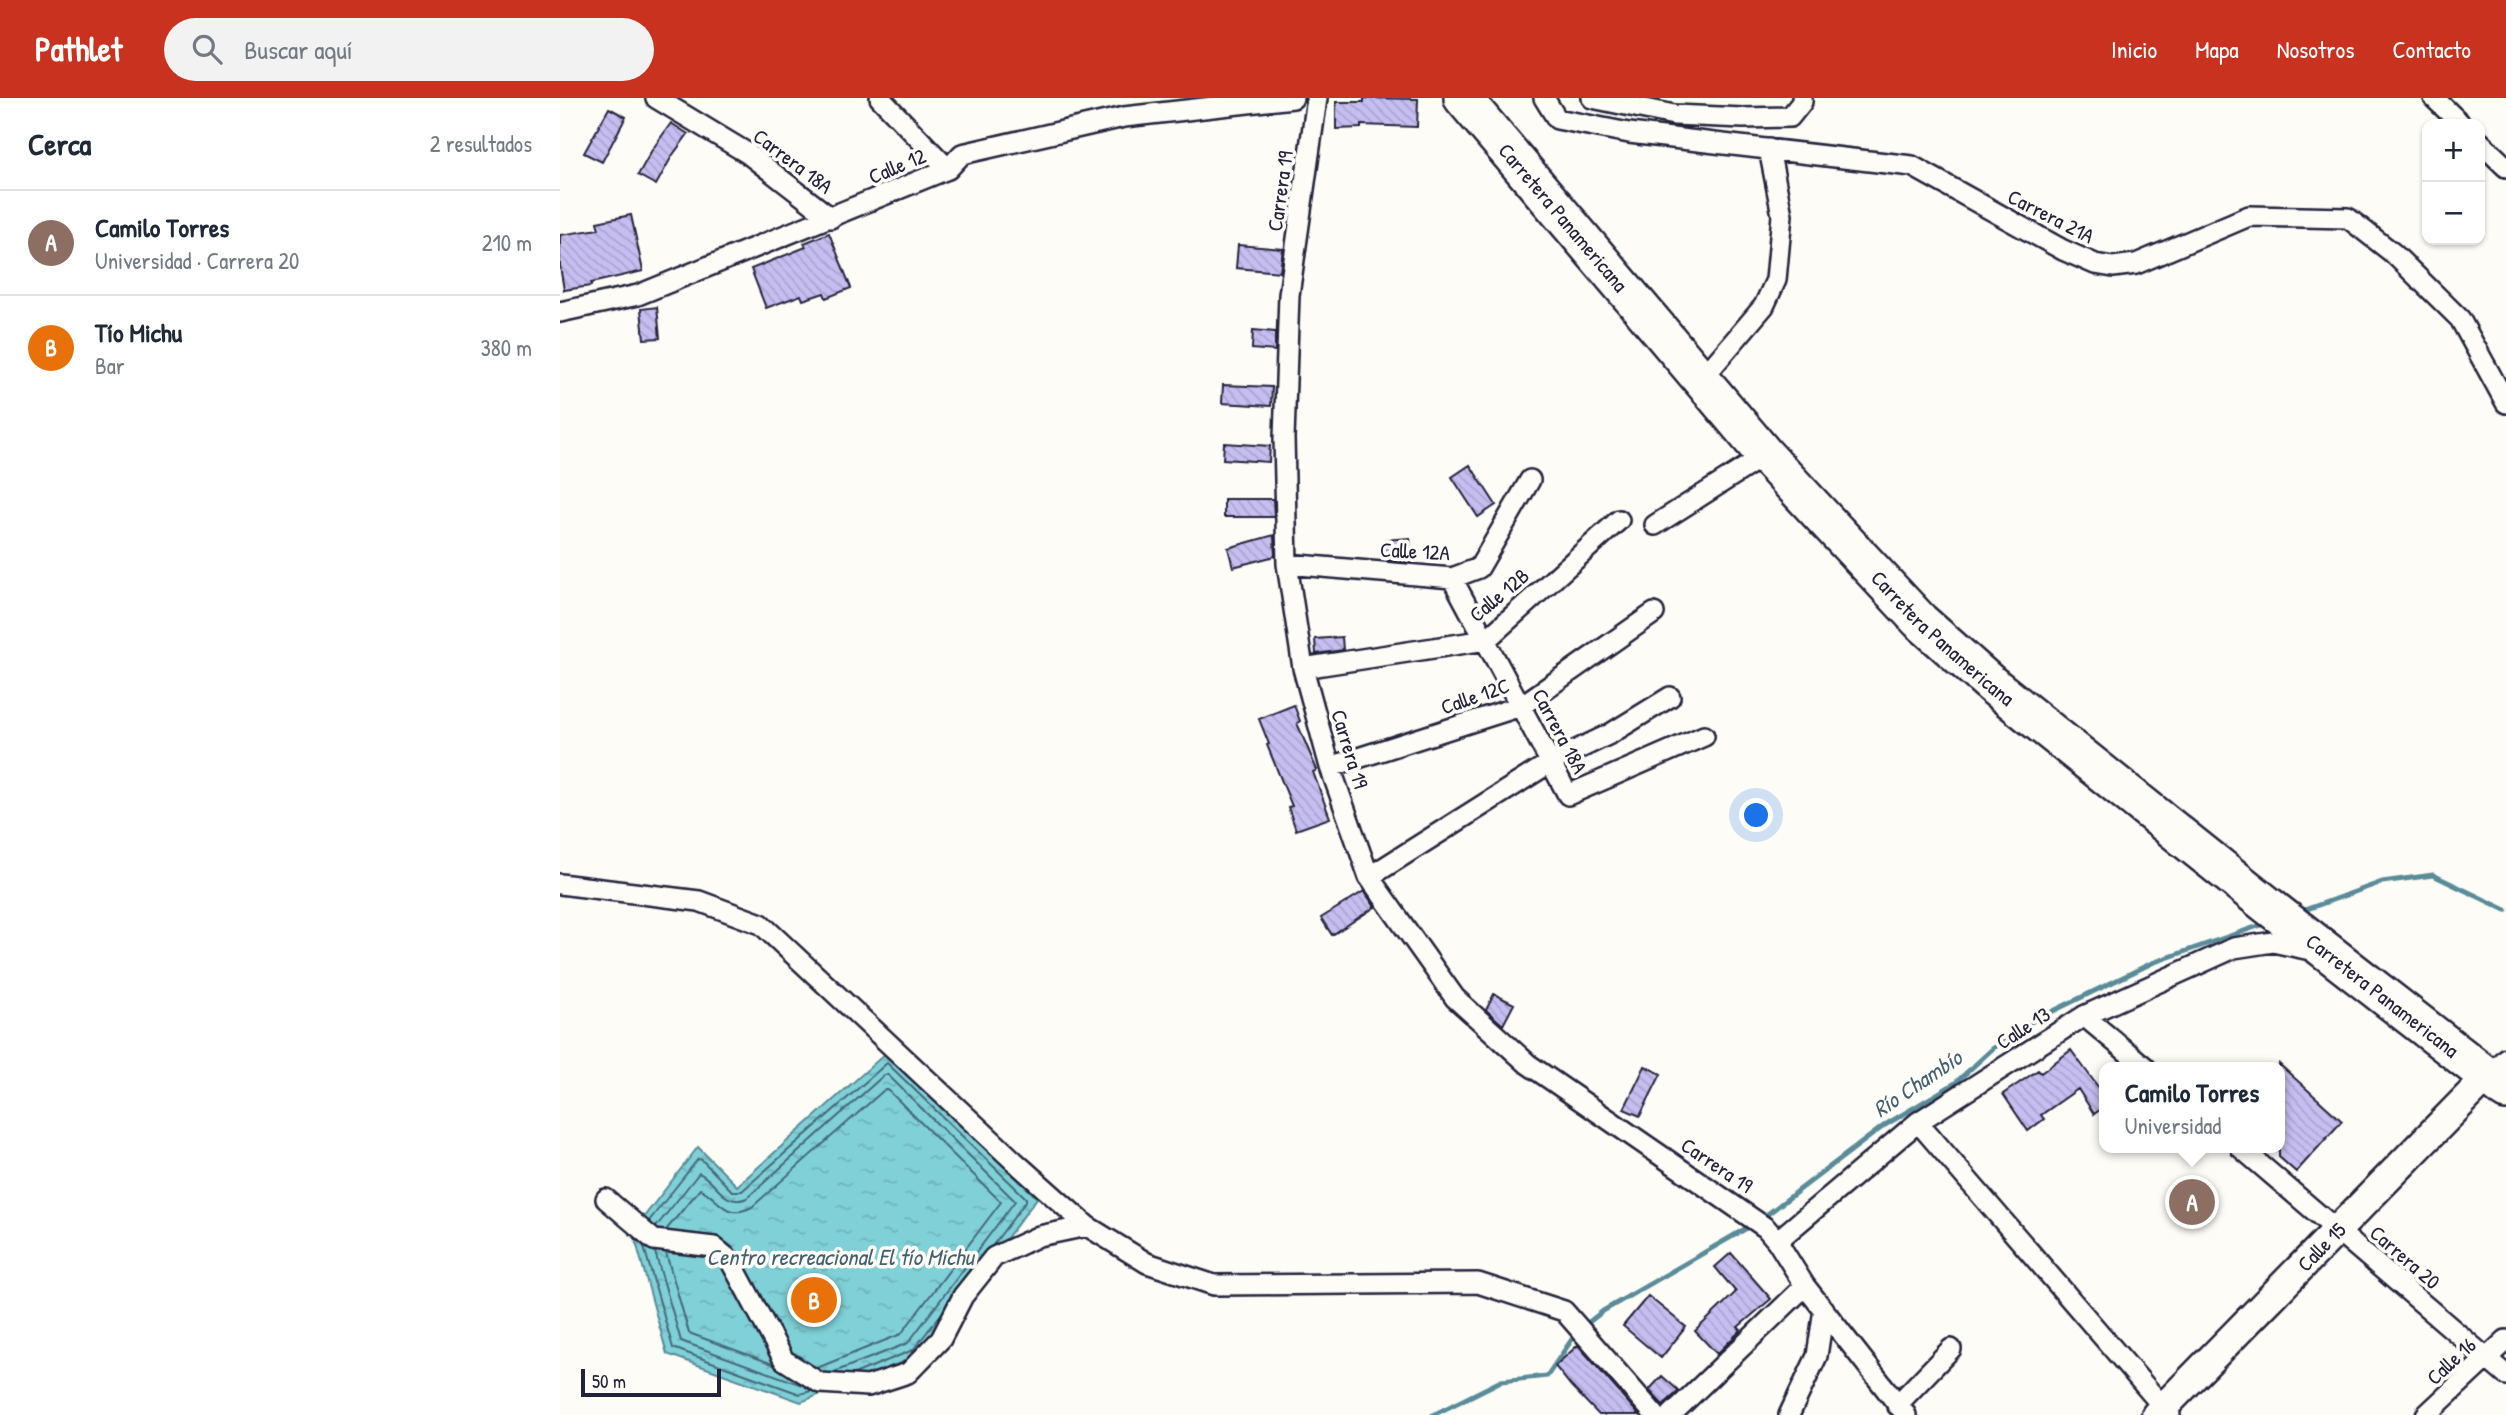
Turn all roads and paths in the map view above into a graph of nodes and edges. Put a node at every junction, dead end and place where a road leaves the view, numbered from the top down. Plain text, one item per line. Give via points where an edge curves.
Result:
1 (656, 98) edge
2 (880, 98) edge
3 (1293, 98) edge
4 (1317, 98) edge
5 (1463, 98) edge
6 (1545, 98) edge
7 (1592, 98) edge
8 (1802, 98) edge
9 (2434, 98) edge
10 (2456, 119) edge
11 (2485, 147) edge
12 (1769, 149) junction
13 (2506, 167) edge
14 (948, 169) junction
15 (831, 218) junction
16 (564, 311) edge
17 (1701, 380) junction
18 (2506, 403) edge
19 (1765, 455) junction
20 (1530, 480) dead end
21 (1619, 520) dead end
22 (1655, 525) dead end
23 (1287, 564) junction
24 (1452, 578) junction
25 (1654, 613) dead end
26 (1486, 640) junction
27 (1303, 668) junction
28 (1670, 697) dead end
29 (1521, 706) junction
30 (1704, 736) dead end
31 (1551, 762) junction
32 (1330, 768) junction
33 (1369, 877) junction
34 (560, 884) edge
35 (2334, 954) junction
36 (2084, 1016) junction
37 (2139, 1062) edge
38 (2500, 1075) edge
39 (1918, 1122) junction
40 (2247, 1153) edge
41 (607, 1199) dead end
42 (1087, 1226) junction
43 (2338, 1229) junction
44 (1772, 1235) junction
45 (1805, 1286) junction
46 (1824, 1309) junction
47 (2506, 1340) edge
48 (1951, 1349) dead end
49 (2488, 1359) junction
50 (2506, 1375) edge
51 (1902, 1410) edge
52 (2163, 1412) edge
53 (1655, 1415) edge
54 (1671, 1415) edge
55 (1789, 1415) edge
56 (2426, 1415) edge

1 - 15 street, Carrera 18A via 747,153
2 - 14 street
3 - 14 street, Calle 12 via 1124,117 962,154
4 - 23 street, Carrera 19 via 1289,295 1284,438
5 - 17 highway, Carretera Panamericana
6 - 12 street, Carrera 21A via 1558,119 1629,133
7 - 8 street via 1674,115 1744,118 1790,117
9 - 10 street
11 - 13 street
12 - 17 street via 1782,215 1776,280 1764,306
12 - 18 street, Carrera 21A via 1912,166 2063,250 2113,267 2136,264 2249,216 2347,218 2393,254 2460,319
14 - 15 street, Calle 12
15 - 16 street, Calle 12 via 638,295
17 - 19 highway, Carretera Panamericana
19 - 22 street
19 - 35 highway, Carretera Panamericana via 1920,621 1991,684
20 - 24 street, Calle 12A via 1479,568
21 - 26 street, Calle 12B
23 - 24 street, Calle 12A
23 - 27 street, Carrera 19
24 - 26 street, Carrera 18A
25 - 29 street, Calle 12C
26 - 27 street, Calle 12B
26 - 29 street, Carrera 18A
27 - 32 street, Carrera 19
28 - 31 street via 1610,734
29 - 31 street, Carrera 18A
29 - 32 street, Calle 12C
30 - 31 street, Carrera 18A via 1569,795
31 - 33 street
32 - 33 street, Carrera 19
33 - 44 street, Carrera 19 via 1455,998 1528,1064
34 - 42 street via 699,901 761,924
35 - 36 street, Calle 13 via 2273,942 2234,948
35 - 38 highway, Carretera Panamericana
36 - 37 street
36 - 39 street, Calle 13
38 - 43 main road, Calle 15
39 - 44 street, Calle 13
39 - 52 street
40 - 43 street, Carrera 20
41 - 42 street via 654,1240 713,1247 730,1260 784,1360 820,1383 868,1386 908,1373 941,1339 963,1296 994,1257 1039,1236
42 - 53 street via 1147,1263 1214,1285 1478,1283 1564,1311
43 - 49 street, Carrera 20
43 - 52 main road, Calle 15
44 - 45 street
45 - 46 street
45 - 54 street
46 - 51 street
46 - 55 street via 1817,1356
47 - 49 street, Calle 16
48 - 51 street
49 - 50 street, Carrera 20
49 - 56 street, Calle 16

